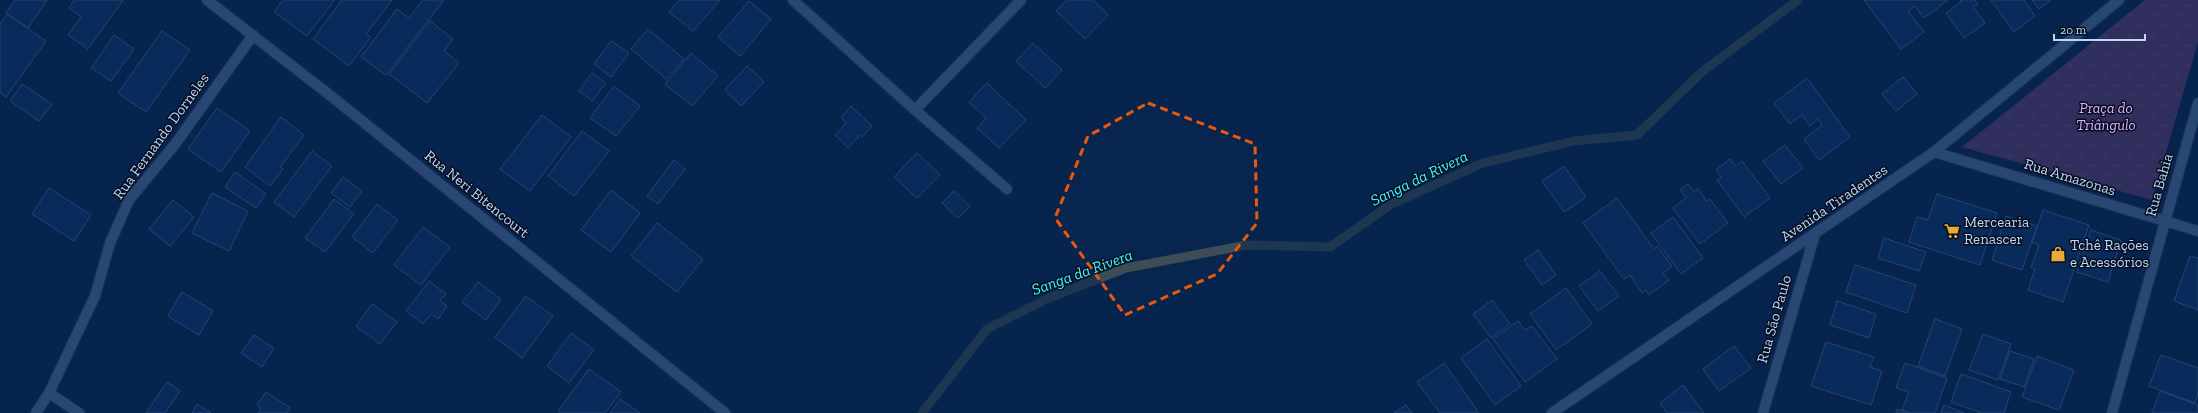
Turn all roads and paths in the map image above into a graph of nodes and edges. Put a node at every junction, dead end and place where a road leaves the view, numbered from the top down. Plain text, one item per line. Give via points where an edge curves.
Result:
1 (207, 0) edge
2 (793, 0) edge
3 (1021, 0) edge
4 (2119, 0) edge
5 (253, 35) junction
6 (2198, 103) edge
7 (915, 110) junction
8 (1934, 152) junction
9 (1007, 189) dead end
10 (2165, 222) junction
11 (2198, 231) edge
12 (1815, 234) junction
13 (49, 393) junction
14 (36, 413) edge
15 (79, 413) edge
16 (725, 413) edge
17 (1552, 413) edge
18 (1763, 413) edge
19 (2112, 413) edge

1 - 5 street, Rua Neri Bitencourt
2 - 7 street
3 - 7 street
4 - 8 street, Avenida Tiradentes
5 - 13 street, Rua Fernando Dorneles via 176,143 129,200 110,243 95,296
5 - 16 street, Rua Neri Bitencourt
6 - 10 street, Rua Bahia
7 - 9 street
8 - 10 street, Rua Amazonas
8 - 12 street, Avenida Tiradentes
10 - 11 street, Rua Amazonas
10 - 19 street, Rua Bahia
12 - 17 street, Avenida Tiradentes
12 - 18 street, Rua São Paulo
13 - 14 street, Rua Fernando Dorneles
13 - 15 street

